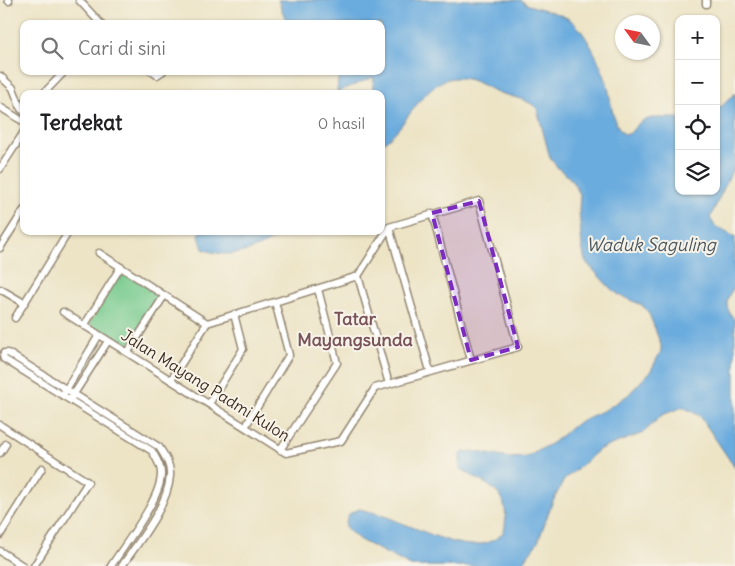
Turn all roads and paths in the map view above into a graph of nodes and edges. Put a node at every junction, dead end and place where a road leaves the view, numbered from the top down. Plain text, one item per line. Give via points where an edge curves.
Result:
1 (79, 0) edge
2 (97, 20) edge
3 (61, 75) edge
4 (0, 76) edge
5 (47, 90) edge
6 (20, 106) edge
7 (0, 107) edge
8 (20, 120) edge
9 (20, 138) edge
10 (0, 168) edge
11 (432, 213) junction
12 (20, 216) edge
13 (389, 227) junction
14 (385, 233) edge
15 (66, 235) edge
16 (384, 235) edge
17 (0, 248) edge
18 (99, 253) dead end
19 (120, 268) junction
20 (358, 276) junction
21 (0, 289) edge
22 (318, 289) junction
23 (164, 296) junction
24 (275, 302) junction
25 (24, 303) junction
26 (63, 312) dead end
27 (234, 314) junction
28 (15, 318) dead end
29 (207, 323) junction
30 (84, 326) junction
31 (99, 335) junction
32 (108, 341) junction
33 (128, 352) junction
34 (471, 360) junction
35 (430, 371) junction
36 (171, 380) junction
37 (389, 384) junction
38 (66, 390) junction
39 (74, 394) junction
40 (62, 396) junction
41 (69, 401) junction
42 (209, 404) junction
43 (0, 425) edge
44 (245, 427) junction
45 (6, 444) dead end
46 (280, 450) junction
47 (0, 453) edge
48 (42, 468) dead end
49 (146, 514) junction
50 (153, 518) junction
51 (0, 534) edge
52 (0, 552) edge
53 (23, 566) edge
54 (34, 566) edge
55 (111, 566) edge
56 (122, 566) edge

1 - 2 street
3 - 5 street
4 - 6 street via 13,88
7 - 8 street
9 - 10 street
11 - 13 street
11 - 34 street
11 - 34 street, Jalan Mayang Padmi Kulon via 479,200 518,348
12 - 17 street
13 - 14 street
13 - 35 street
15 - 25 street
16 - 20 street
18 - 19 street
19 - 23 street
19 - 30 street
20 - 22 street
20 - 37 street
21 - 25 street
22 - 24 street
22 - 46 street via 337,363
23 - 29 street
23 - 33 street
24 - 27 street
24 - 44 street via 289,355
25 - 28 street
26 - 30 street, Jalan Mayang Padmi Kulon
27 - 29 street
27 - 42 street via 243,349
29 - 36 street
30 - 31 street, Jalan Mayang Padmi Kulon
31 - 32 street, Jalan Mayang Padmi Kulon
31 - 38 street
32 - 33 street, Jalan Mayang Padmi Kulon
32 - 39 street
33 - 36 street, Jalan Mayang Padmi Kulon
34 - 35 street, Jalan Mayang Padmi Kulon
35 - 37 street, Jalan Mayang Padmi Kulon
36 - 42 street, Jalan Mayang Padmi Kulon
37 - 46 street, Jalan Mayang Padmi Kulon via 376,388 341,441 286,453
38 - 39 street
38 - 40 street
38 - 40 street via 8,353 3,355 4,360
39 - 41 street
39 - 50 street via 159,447 168,459 171,474 167,492
40 - 41 street
41 - 49 street via 152,451 161,472 160,486
42 - 44 street, Jalan Mayang Padmi Kulon
43 - 54 street via 88,482
44 - 46 street, Jalan Mayang Padmi Kulon
45 - 47 street
48 - 51 street
49 - 50 street
49 - 55 street
50 - 56 street
52 - 53 street

